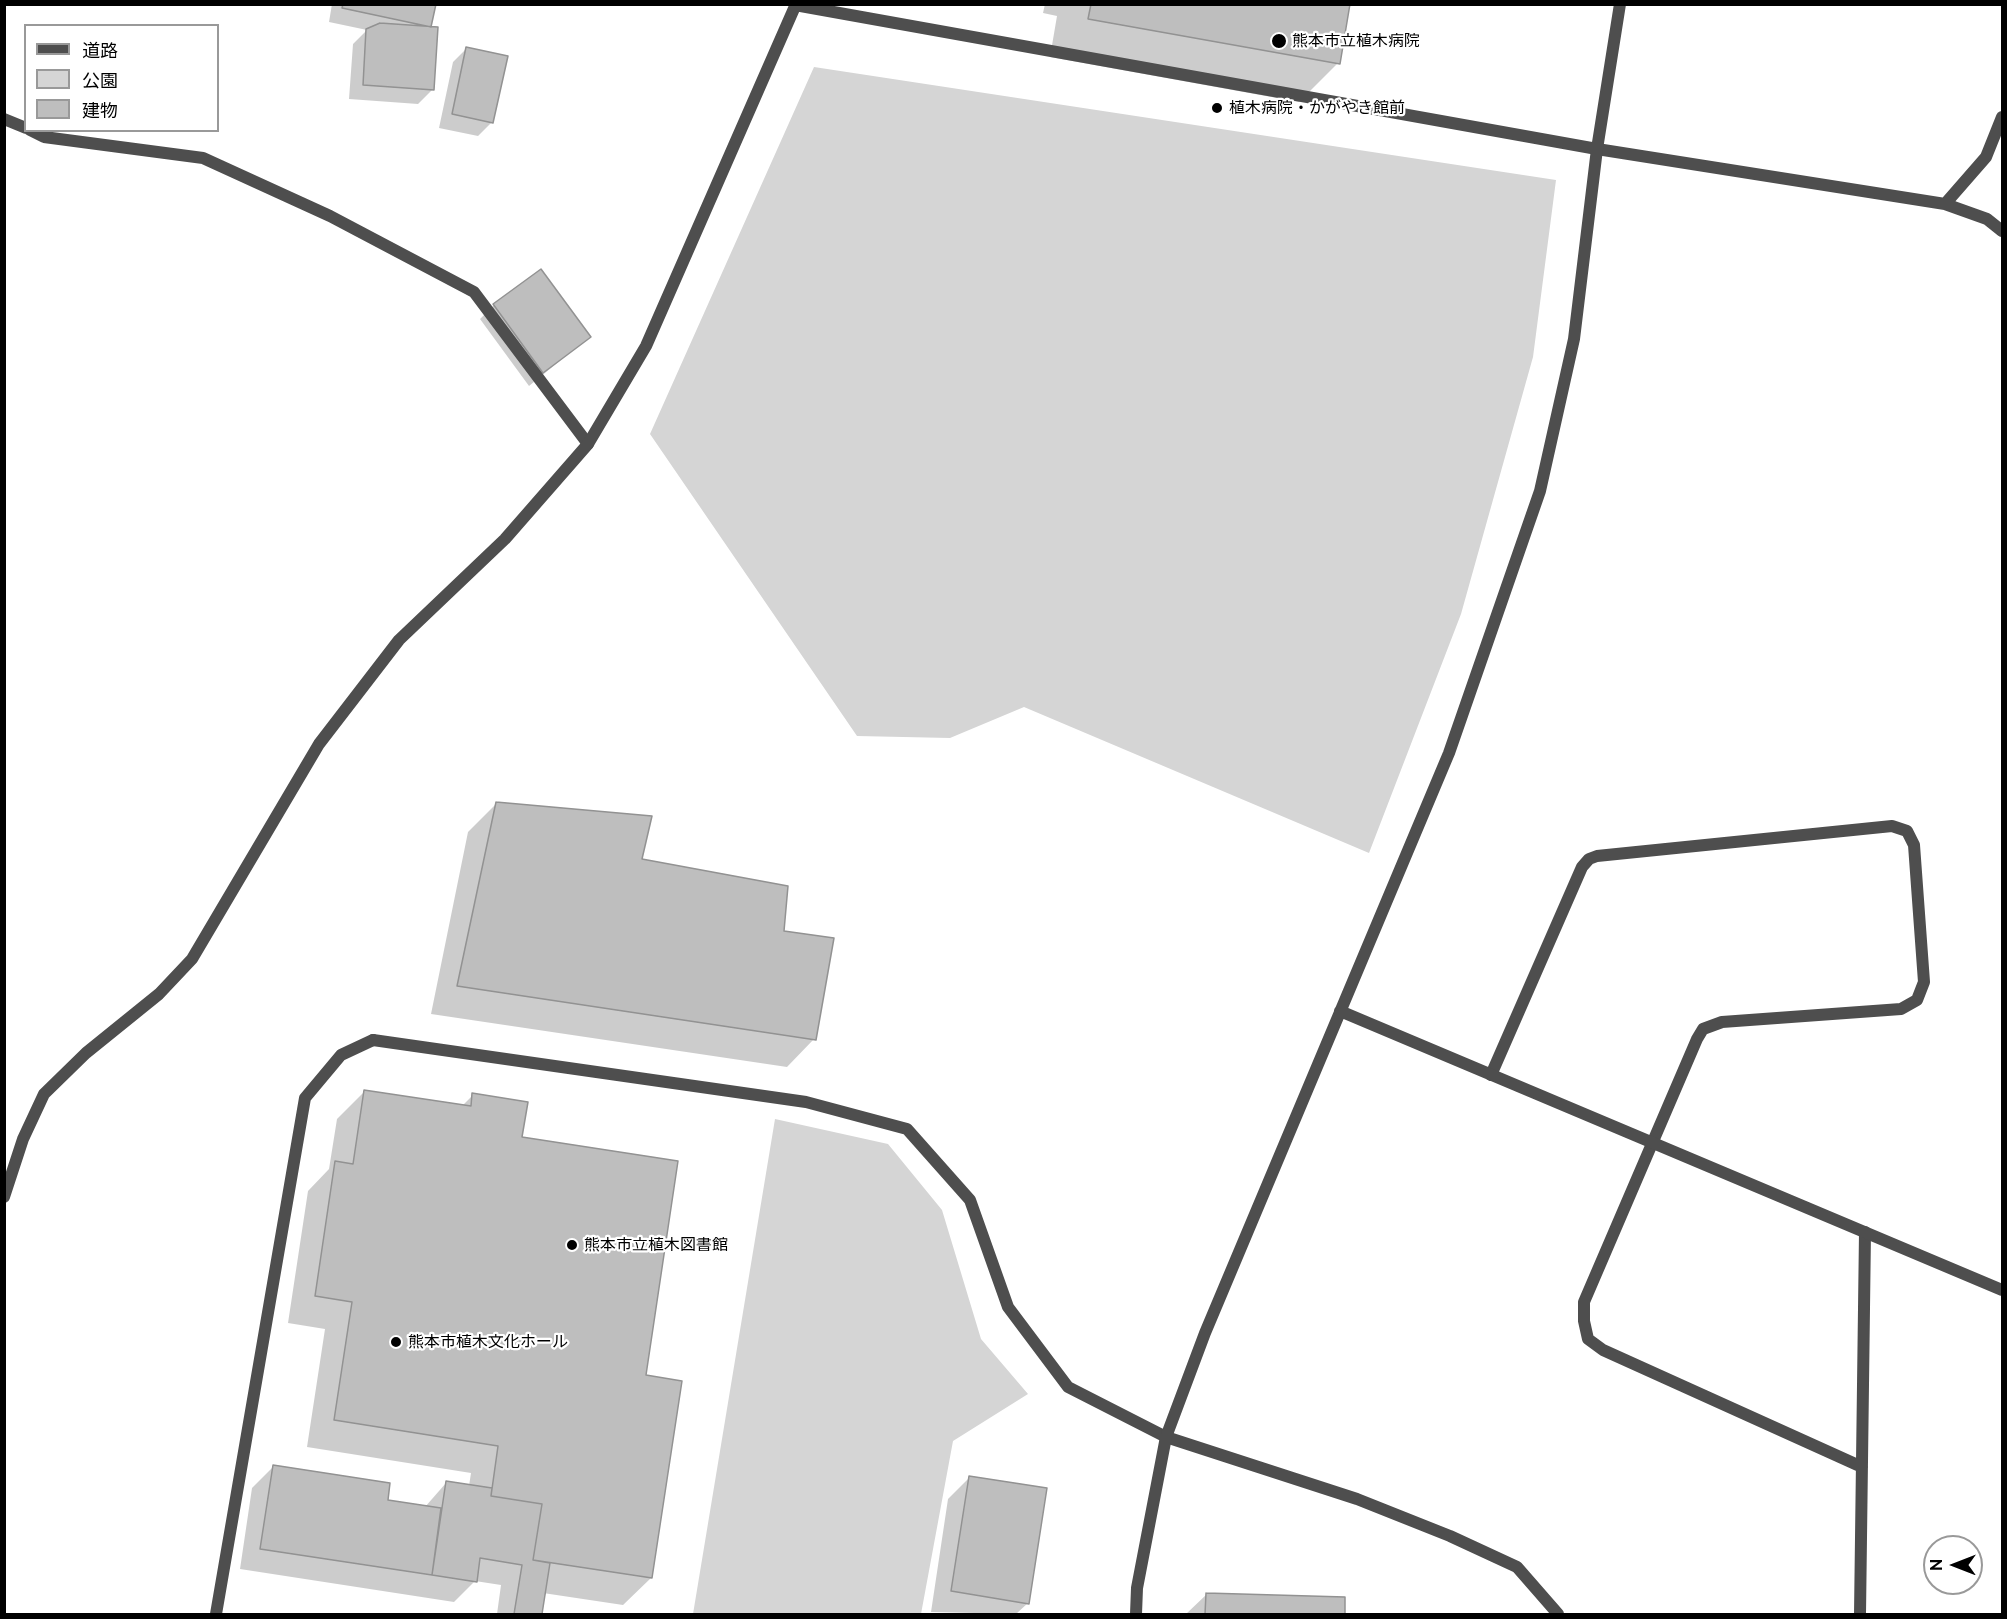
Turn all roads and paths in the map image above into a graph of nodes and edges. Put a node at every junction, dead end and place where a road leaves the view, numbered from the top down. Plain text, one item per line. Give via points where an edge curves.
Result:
1 (1620, 4) edge
2 (796, 5) edge
3 (2002, 117) edge
4 (4, 119) edge
5 (24, 127) edge
6 (34, 132) edge
7 (1597, 149) junction
8 (1945, 204) junction
9 (2002, 231) edge
10 (588, 444) junction
11 (1340, 1011) junction
12 (1491, 1075) junction
13 (1653, 1143) junction
14 (4, 1197) edge
15 (1865, 1232) junction
16 (2002, 1290) edge
17 (1166, 1437) junction
18 (1862, 1467) junction
19 (216, 1614) edge
20 (1136, 1614) edge
21 (1558, 1614) edge
22 (1860, 1614) edge

1 - 7 street
2 - 7 street
2 - 10 street via 645,346
3 - 8 street via 1986,158
4 - 5 street
6 - 10 street via 44,137 203,158 330,216 474,292
7 - 8 street
7 - 11 street via 1574,339 1540,491 1449,753
8 - 9 street via 1987,219
10 - 14 street via 505,539 392,650 319,744 192,959 159,994 86,1053 44,1094 23,1139
11 - 12 street
11 - 17 street via 1205,1333
12 - 13 street
12 - 13 street via 1588,859 1892,826 1907,831 1914,845 1924,982 1917,1000 1901,1009 1711,1025 1697,1039
13 - 15 street
13 - 18 street via 1584,1302 1588,1339 1603,1350
15 - 16 street
15 - 18 street
17 - 19 street via 1068,1387 1008,1307 970,1200 907,1129 806,1102 374,1040 341,1055 305,1098
17 - 20 street via 1137,1588
17 - 21 street via 1357,1499 1459,1540 1517,1567
18 - 22 street

